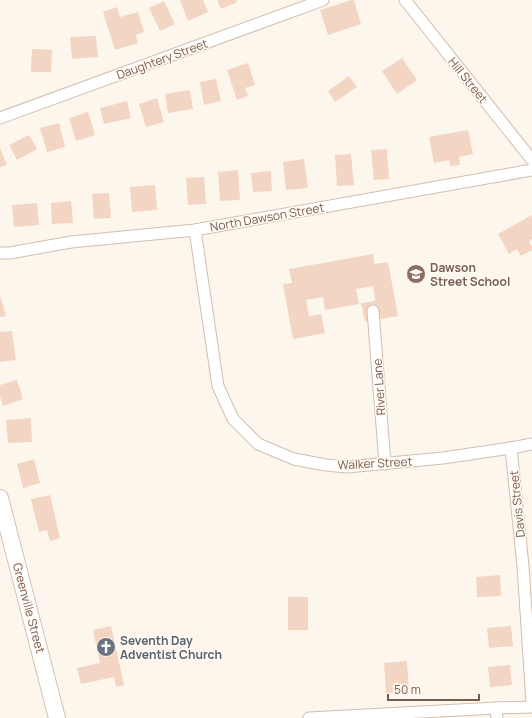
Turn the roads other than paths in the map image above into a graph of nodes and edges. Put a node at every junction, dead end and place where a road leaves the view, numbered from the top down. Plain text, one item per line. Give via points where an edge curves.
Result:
1 (323, 0) edge
2 (405, 0) edge
3 (0, 118) edge
4 (532, 160) edge
5 (532, 170) edge
6 (195, 230) junction
7 (0, 253) edge
8 (373, 310) dead end
9 (532, 444) edge
10 (511, 448) junction
11 (385, 464) junction
12 (0, 498) edge
13 (528, 566) edge
14 (532, 703) edge
15 (532, 707) edge
16 (496, 713) edge
17 (57, 718) edge
18 (310, 718) edge

1 - 3 street, Daughtery Street
2 - 4 street, Hill Street
5 - 6 street, North Dawson Street
6 - 7 street, North Dawson Street via 71,242
6 - 11 street, Walker Street via 218,386 233,418 258,444 294,459 347,467
8 - 11 street, River Lane
9 - 10 street, Walker Street
10 - 11 street, Walker Street
10 - 13 street, Davis Street
12 - 17 street, Greenville Street
13 - 14 street, Davis Street
15 - 16 street
16 - 18 street

